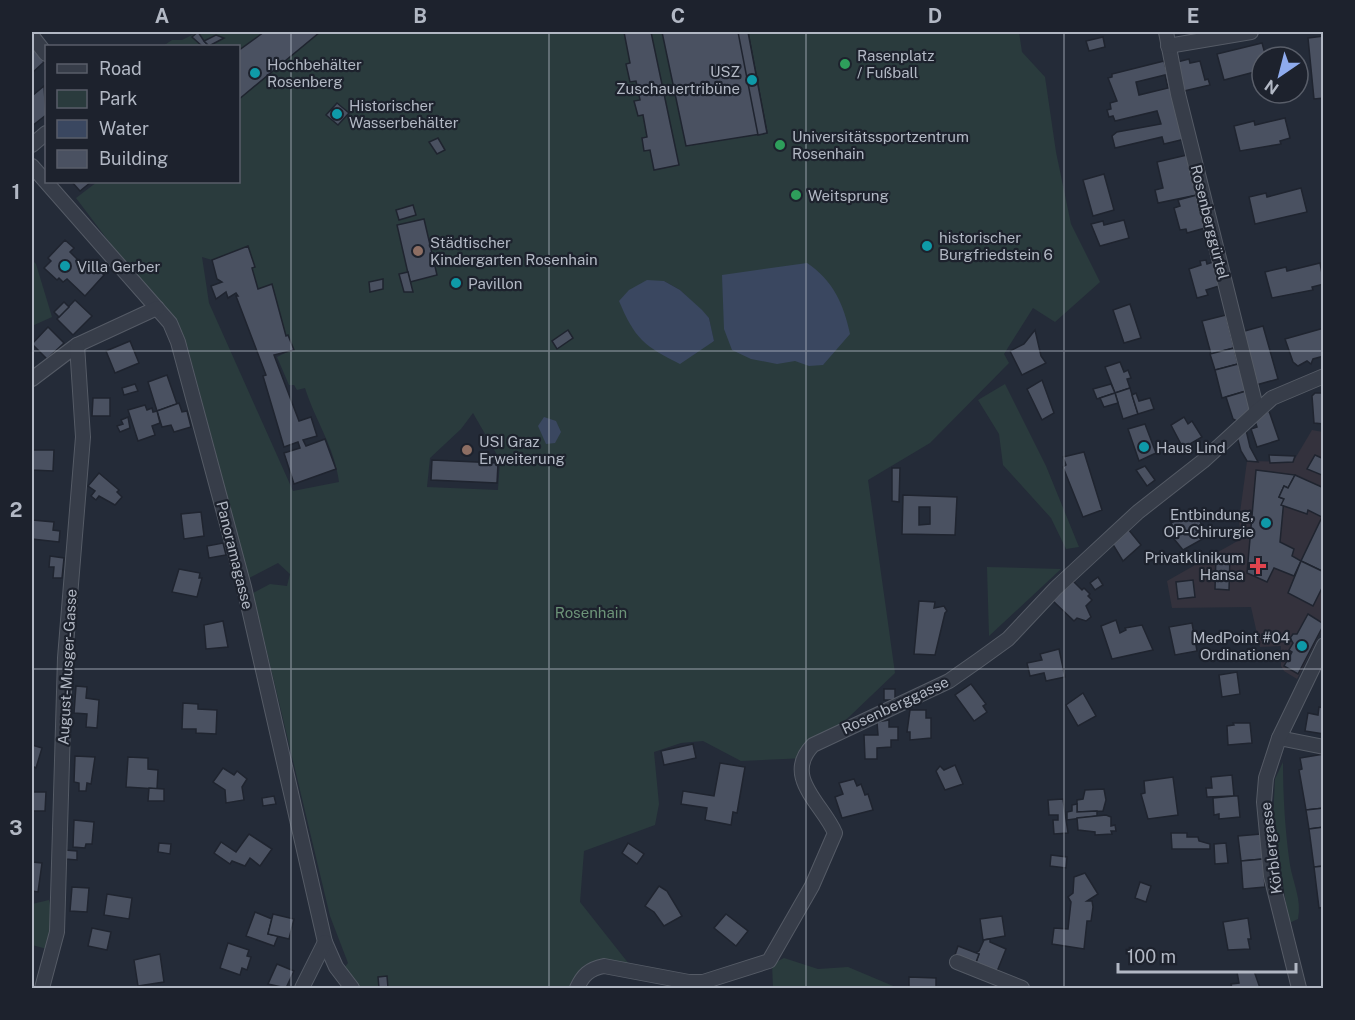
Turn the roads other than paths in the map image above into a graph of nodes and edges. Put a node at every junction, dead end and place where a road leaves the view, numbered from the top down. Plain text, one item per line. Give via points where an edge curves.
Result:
1 (1166, 32) edge
2 (1251, 32) edge
3 (32, 36) edge
4 (1168, 46) junction
5 (45, 53) edge
6 (45, 134) edge
7 (32, 145) edge
8 (32, 166) edge
9 (45, 181) edge
10 (47, 183) edge
11 (157, 308) junction
12 (77, 345) junction
13 (1323, 376) edge
14 (32, 379) edge
15 (1257, 411) junction
16 (1323, 645) edge
17 (1279, 738) junction
18 (1323, 747) edge
19 (325, 942) junction
20 (957, 962) dead end
21 (306, 987) edge
22 (42, 988) edge
23 (352, 988) edge
24 (577, 988) edge
25 (1022, 988) edge
26 (1299, 988) edge

1 - 4 street, Rosenberggürtel
2 - 4 street
3 - 5 street
4 - 15 street, Rosenberggürtel
6 - 7 street
8 - 9 street, Panoramagasse
10 - 11 street, Panoramagasse
11 - 12 street
11 - 19 street, Panoramagasse via 170,323 184,364 244,587
12 - 14 street
12 - 22 street, August-Musger-Gasse via 84,429 65,658 57,932
13 - 15 street, Rosenberggasse via 1272,398
15 - 24 street, Rosenberggasse via 1094,552 1008,639 949,681 813,745 806,753 801,779 835,833 812,886 770,961 703,982 604,966 584,975
16 - 17 street, Körblergasse
17 - 18 street
17 - 26 street, Körblergasse via 1266,778 1264,802 1271,876
19 - 21 street
19 - 23 street, Panoramagasse via 336,967
20 - 25 street

